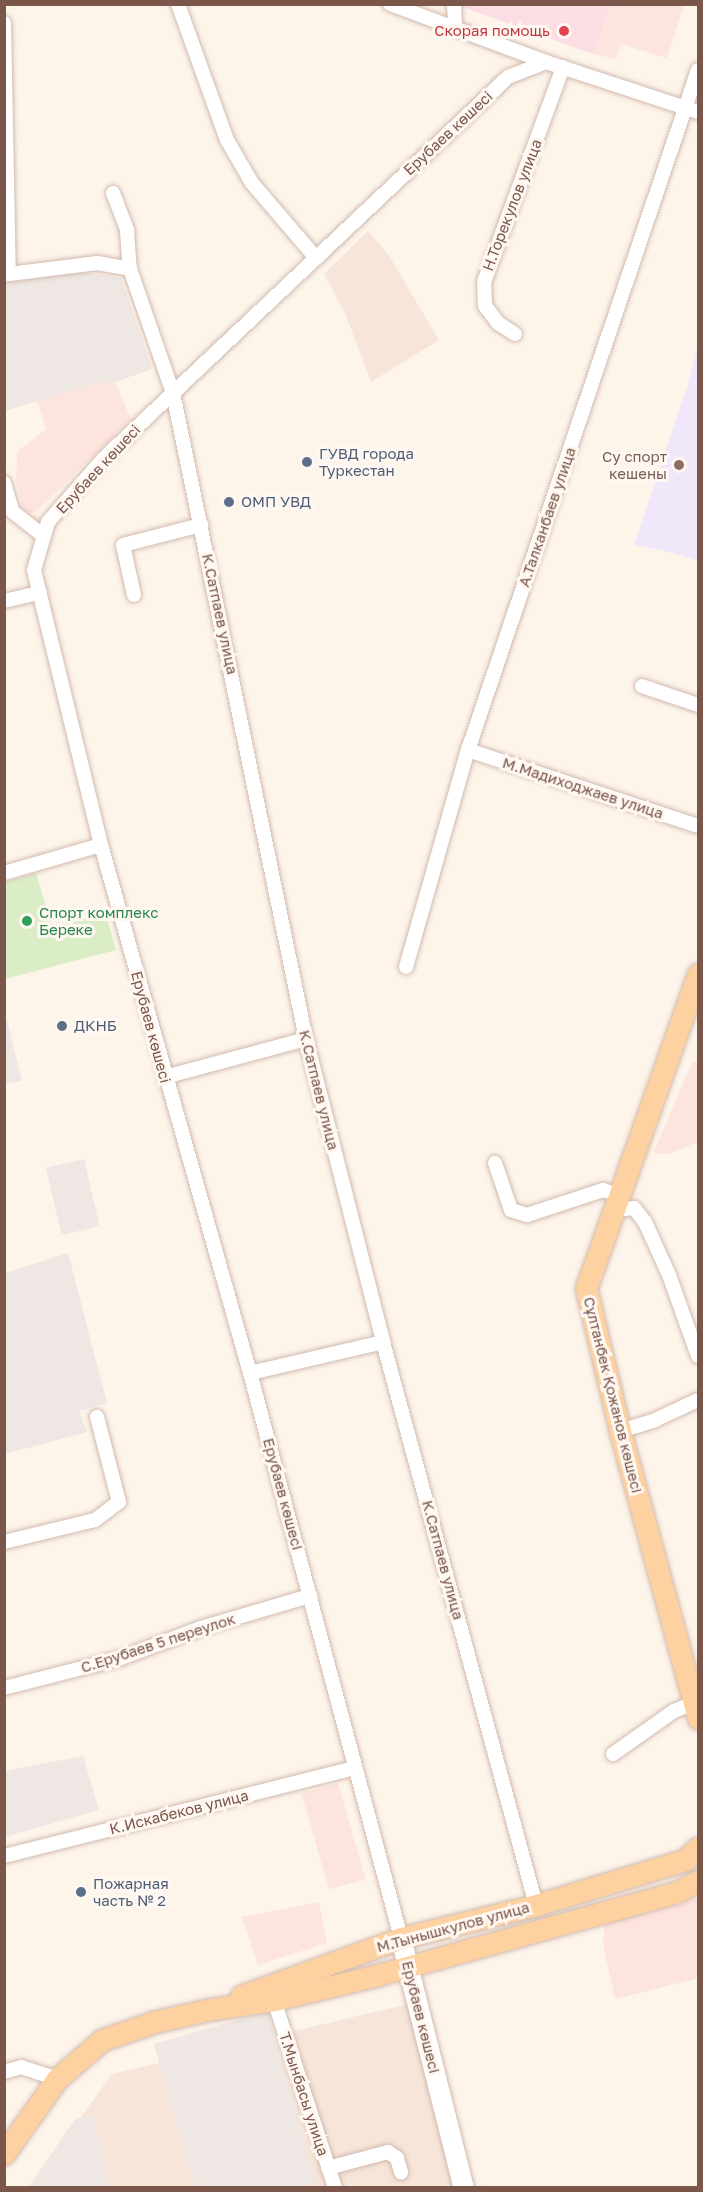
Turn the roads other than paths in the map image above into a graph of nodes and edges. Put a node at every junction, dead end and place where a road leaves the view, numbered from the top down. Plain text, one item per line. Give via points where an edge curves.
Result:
1 (178, 4) edge
2 (390, 4) edge
3 (454, 4) edge
4 (4, 23) edge
5 (455, 26) junction
6 (546, 62) junction
7 (563, 67) junction
8 (699, 70) edge
9 (692, 110) edge
10 (113, 193) dead end
11 (316, 258) junction
12 (130, 269) junction
13 (7, 274) edge
14 (514, 334) dead end
15 (173, 393) junction
16 (4, 483) edge
17 (201, 525) junction
18 (44, 536) junction
19 (40, 593) junction
20 (134, 595) dead end
21 (4, 601) edge
22 (642, 686) dead end
23 (699, 705) edge
24 (468, 750) junction
25 (699, 826) edge
26 (101, 845) junction
27 (4, 873) edge
28 (406, 967) dead end
29 (699, 974) edge
30 (306, 1039) junction
31 (165, 1077) junction
32 (495, 1163) dead end
33 (618, 1203) junction
34 (383, 1342) junction
35 (699, 1356) edge
36 (249, 1373) junction
37 (699, 1400) edge
38 (97, 1417) dead end
39 (620, 1431) junction
40 (4, 1542) edge
41 (310, 1596) junction
42 (4, 1688) edge
43 (696, 1711) edge
44 (613, 1754) dead end
45 (354, 1768) junction
46 (699, 1848) edge
47 (4, 1856) edge
48 (699, 1881) edge
49 (536, 1905) junction
50 (401, 1938) junction
51 (408, 1966) junction
52 (274, 2000) junction
53 (207, 2010) junction
54 (4, 2073) edge
55 (57, 2079) junction
56 (4, 2154) edge
57 (328, 2168) junction
58 (400, 2172) dead end
59 (335, 2187) edge
60 (464, 2187) edge

1 - 11 street via 227,140 252,183
2 - 5 street
3 - 5 street
4 - 13 street
5 - 6 street
6 - 7 street
6 - 11 street, Ерубаев көшесі via 508,76
7 - 9 street
7 - 14 street, Н.Торекулов улица via 484,282 485,306 498,323
8 - 9 street, А.Талканбаев улица
9 - 24 street, А.Талканбаев улица
10 - 12 street, К.Сатпаев улица via 127,230
11 - 15 street, Ерубаев көшесі
12 - 13 street via 97,263
12 - 15 street, К.Сатпаев улица
15 - 17 street, К.Сатпаев улица
15 - 18 street, Ерубаев көшесі via 104,458 48,522
16 - 18 street via 13,512
17 - 20 street via 123,545
17 - 30 street, К.Сатпаев улица
18 - 19 street, Ерубаев көшесі via 34,570
19 - 21 street
19 - 26 street, Ерубаев көшесі
22 - 23 street
24 - 25 street, М.Мадиходжаев улица
24 - 28 street, А.Талканбаев улица
26 - 27 street
26 - 31 street, Ерубаев көшесі
29 - 33 main road, Сұлтанбек Қожанов көшесі
30 - 31 street
30 - 34 street, К.Сатпаев улица
31 - 36 street, Ерубаев көшесі
32 - 33 street via 511,1210 527,1215 603,1190
33 - 35 street via 634,1208 645,1222
33 - 39 main road, Сұлтанбек Қожанов көшесі via 586,1288
34 - 36 street
34 - 49 street, К.Сатпаев улица
36 - 41 street, Ерубаев көшесі
37 - 39 street
38 - 40 street via 118,1502 95,1520
39 - 43 main road, Сұлтанбек Қожанов көшесі
41 - 42 street, С.Ерубаев 5 переулок via 201,1628 121,1659
41 - 45 street, Ерубаев көшесі
43 - 44 street via 674,1711
45 - 47 street, К.Искабеков улица
45 - 50 street, Ерубаев көшесі
46 - 49 main road, М.Тынышкулов улица via 686,1860
48 - 51 main road, М.Тынышкулов улица via 677,1892
49 - 50 main road, М.Тынышкулов улица
50 - 51 main road, Ерубаев көшесі
50 - 53 main road, М.Тынышкулов улица
51 - 52 main road, М.Тынышкулов улица
51 - 60 main road, Ерубаев көшесі
52 - 53 main road, М.Тынышкулов улица
52 - 57 street, Т.Мынбасы улица
53 - 55 main road, М.Тынышкулов улица via 154,2022 102,2040
54 - 55 street via 21,2067
55 - 56 main road, М.Тынышкулов улица
57 - 58 street via 388,2152 397,2158
57 - 59 street, Т.Мынбасы улица

